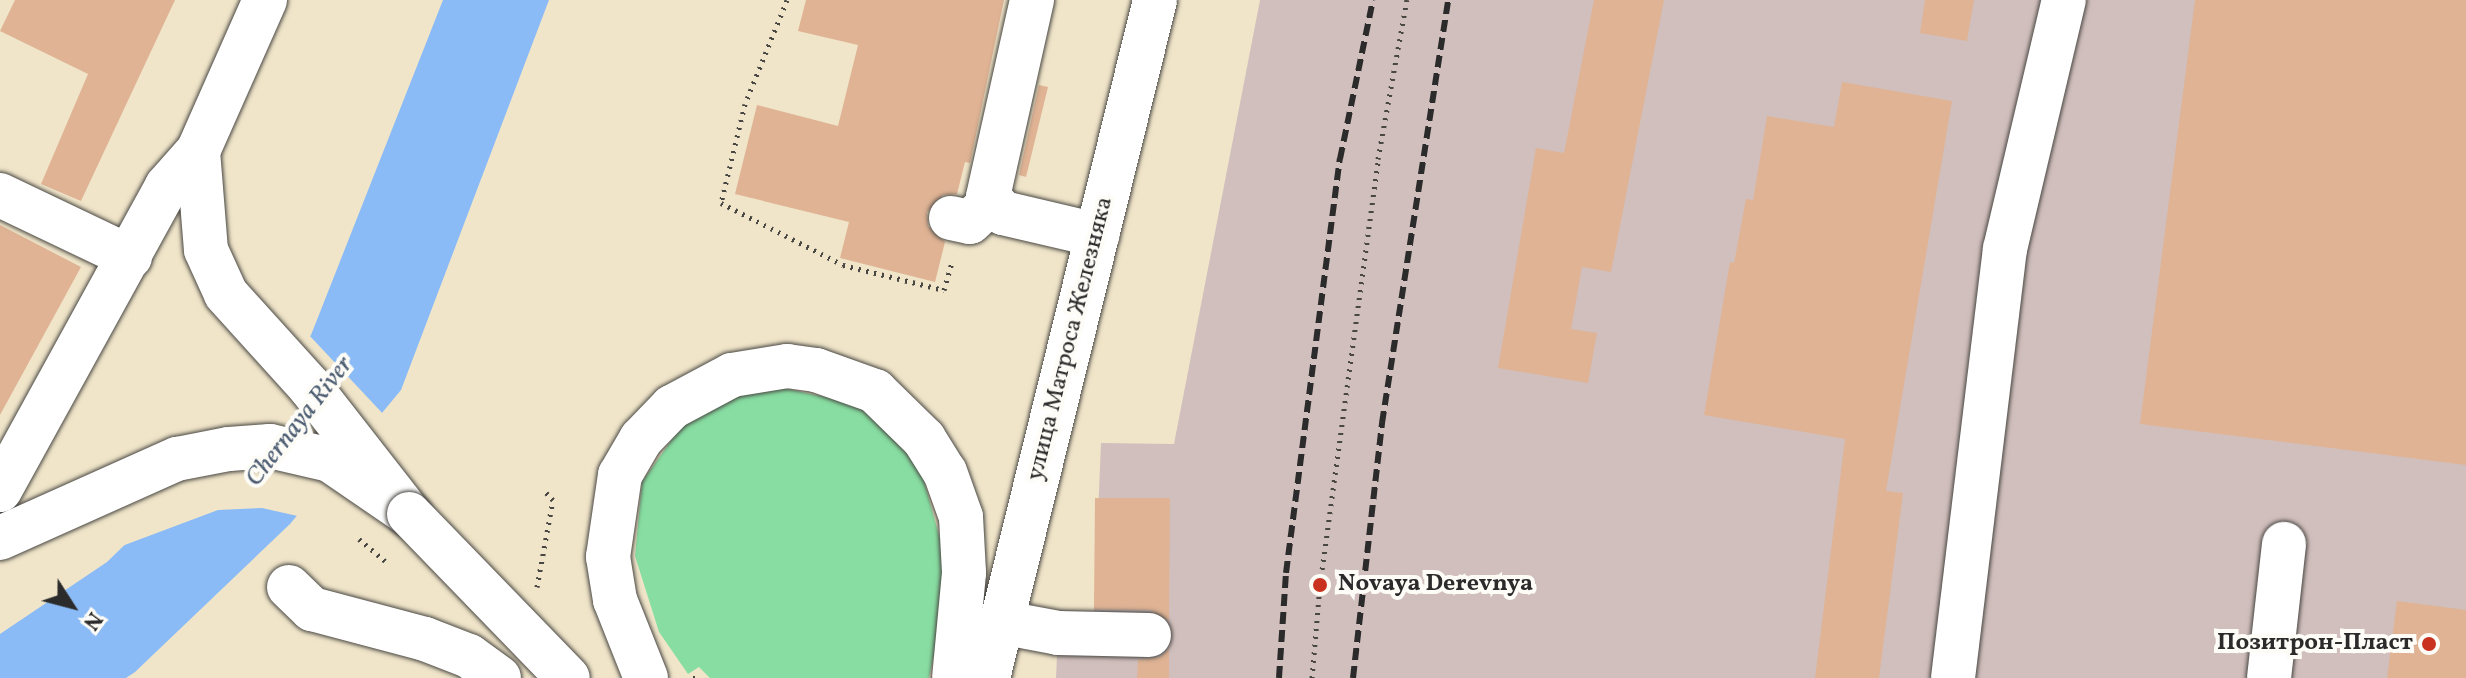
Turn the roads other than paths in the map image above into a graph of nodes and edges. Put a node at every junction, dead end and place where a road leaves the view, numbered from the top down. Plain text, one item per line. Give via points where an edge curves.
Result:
1 (265, 0) edge
2 (1032, 0) edge
3 (1155, 0) edge
4 (2064, 0) edge
5 (198, 151) junction
6 (0, 195) edge
7 (1097, 235) junction
8 (130, 257) junction
9 (0, 490) edge
10 (409, 514) junction
11 (0, 538) edge
12 (2284, 544) dead end
13 (289, 587) dead end
14 (1000, 622) junction
15 (1149, 635) dead end
16 (499, 678) edge
17 (568, 678) edge
18 (646, 678) edge
19 (954, 678) edge
20 (988, 678) edge
21 (1953, 678) edge
22 (2269, 678) edge

1 - 5 street
2 - 7 street via 988,187 969,216
3 - 7 street, улица Матроса Железняка
4 - 21 street via 2005,249
5 - 8 street via 167,186
5 - 10 street via 206,250 226,294 310,387
6 - 8 street
7 - 14 street, улица Матроса Железняка
8 - 9 street
10 - 11 street via 330,460 270,446 177,459
10 - 17 street, bridge
12 - 22 street
13 - 16 street via 312,609 425,639 469,656
14 - 15 street via 1058,633
14 - 20 street, улица Матроса Железняка
18 - 19 street via 615,600 608,557 620,475 641,439 672,407 732,375 802,368 875,391 924,439 945,472 961,517 964,573

